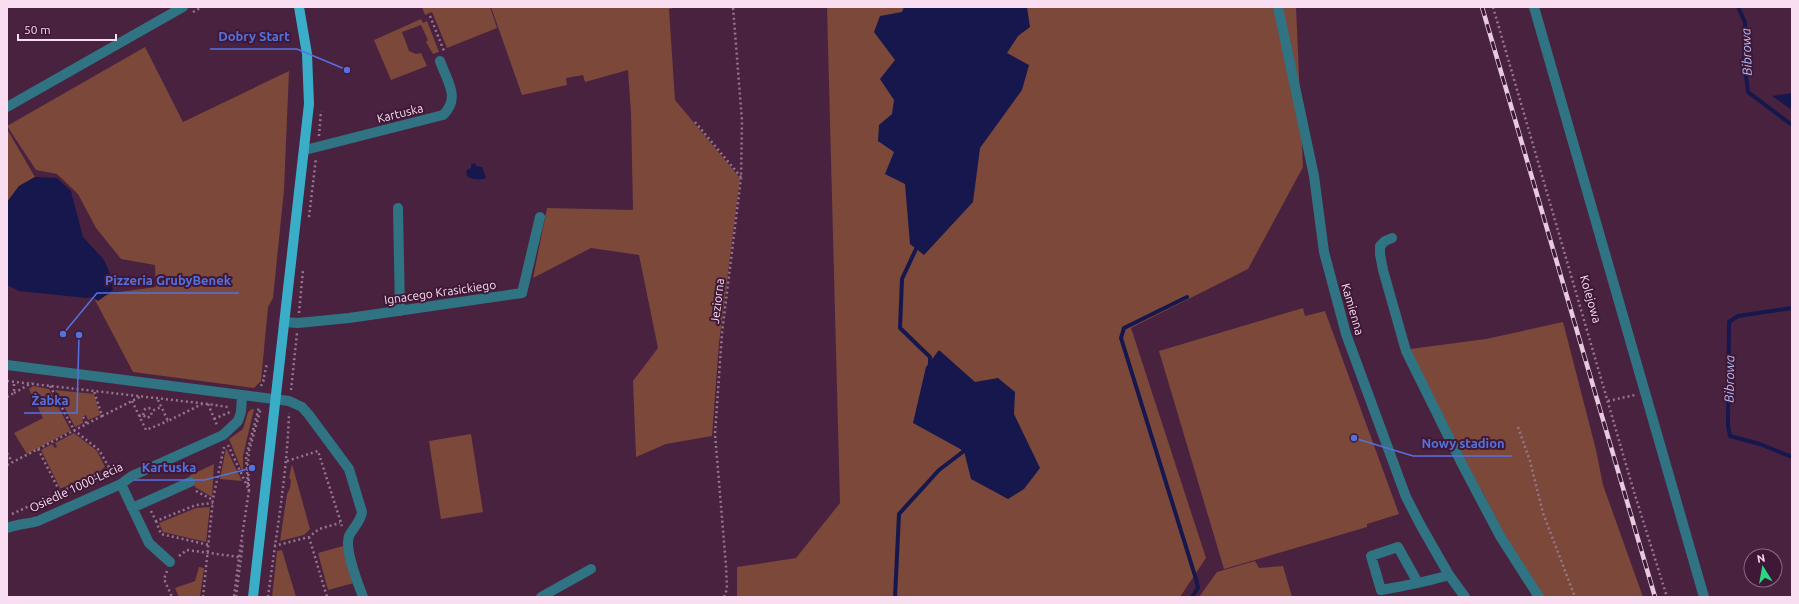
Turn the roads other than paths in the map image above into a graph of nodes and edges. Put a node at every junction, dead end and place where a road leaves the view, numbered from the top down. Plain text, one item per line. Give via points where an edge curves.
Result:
1 (183, 7) edge
2 (298, 7) edge
3 (1278, 7) edge
4 (1534, 7) edge
5 (440, 61) road end
6 (7, 107) edge
7 (305, 150) junction
8 (398, 208) dead end
9 (540, 217) dead end
10 (1392, 238) dead end
11 (400, 311) junction
12 (285, 322) junction
13 (7, 365) edge
14 (242, 396) junction
15 (276, 399) junction
16 (190, 482) road end
17 (121, 484) junction
18 (132, 508) junction
19 (7, 528) edge
20 (170, 562) road end
21 (591, 569) dead end
22 (1449, 575) junction
23 (1418, 583) junction
24 (253, 597) edge
25 (363, 597) edge
26 (541, 597) edge
27 (1465, 597) edge
28 (1539, 597) edge
29 (1704, 597) edge

1 - 6 street
2 - 7 main road via 308,66 309,104
3 - 22 street, Kamienna via 1314,176 1324,252 1346,334 1406,496
4 - 29 street
5 - 7 street, Kartuska via 453,96 452,103 443,115
7 - 12 main road
8 - 11 street
9 - 11 street, Ignacego Krasickiego via 522,293
10 - 28 street via 1380,246 1380,254 1406,351 1462,466 1500,536
11 - 12 street, Ignacego Krasickiego via 298,323
12 - 15 main road
13 - 14 street
14 - 15 street
14 - 17 street, Osiedle 1000-Lecia via 238,421 223,435 132,476
15 - 24 main road
15 - 25 street via 302,407 349,469 362,512 349,536 348,549
16 - 18 street
17 - 18 street
17 - 19 street, Osiedle 1000-Lecia via 38,521
18 - 20 street via 149,543
21 - 26 street
22 - 23 street
22 - 27 street, Kamienna
23 - 23 street via 1381,590 1371,556 1398,547

